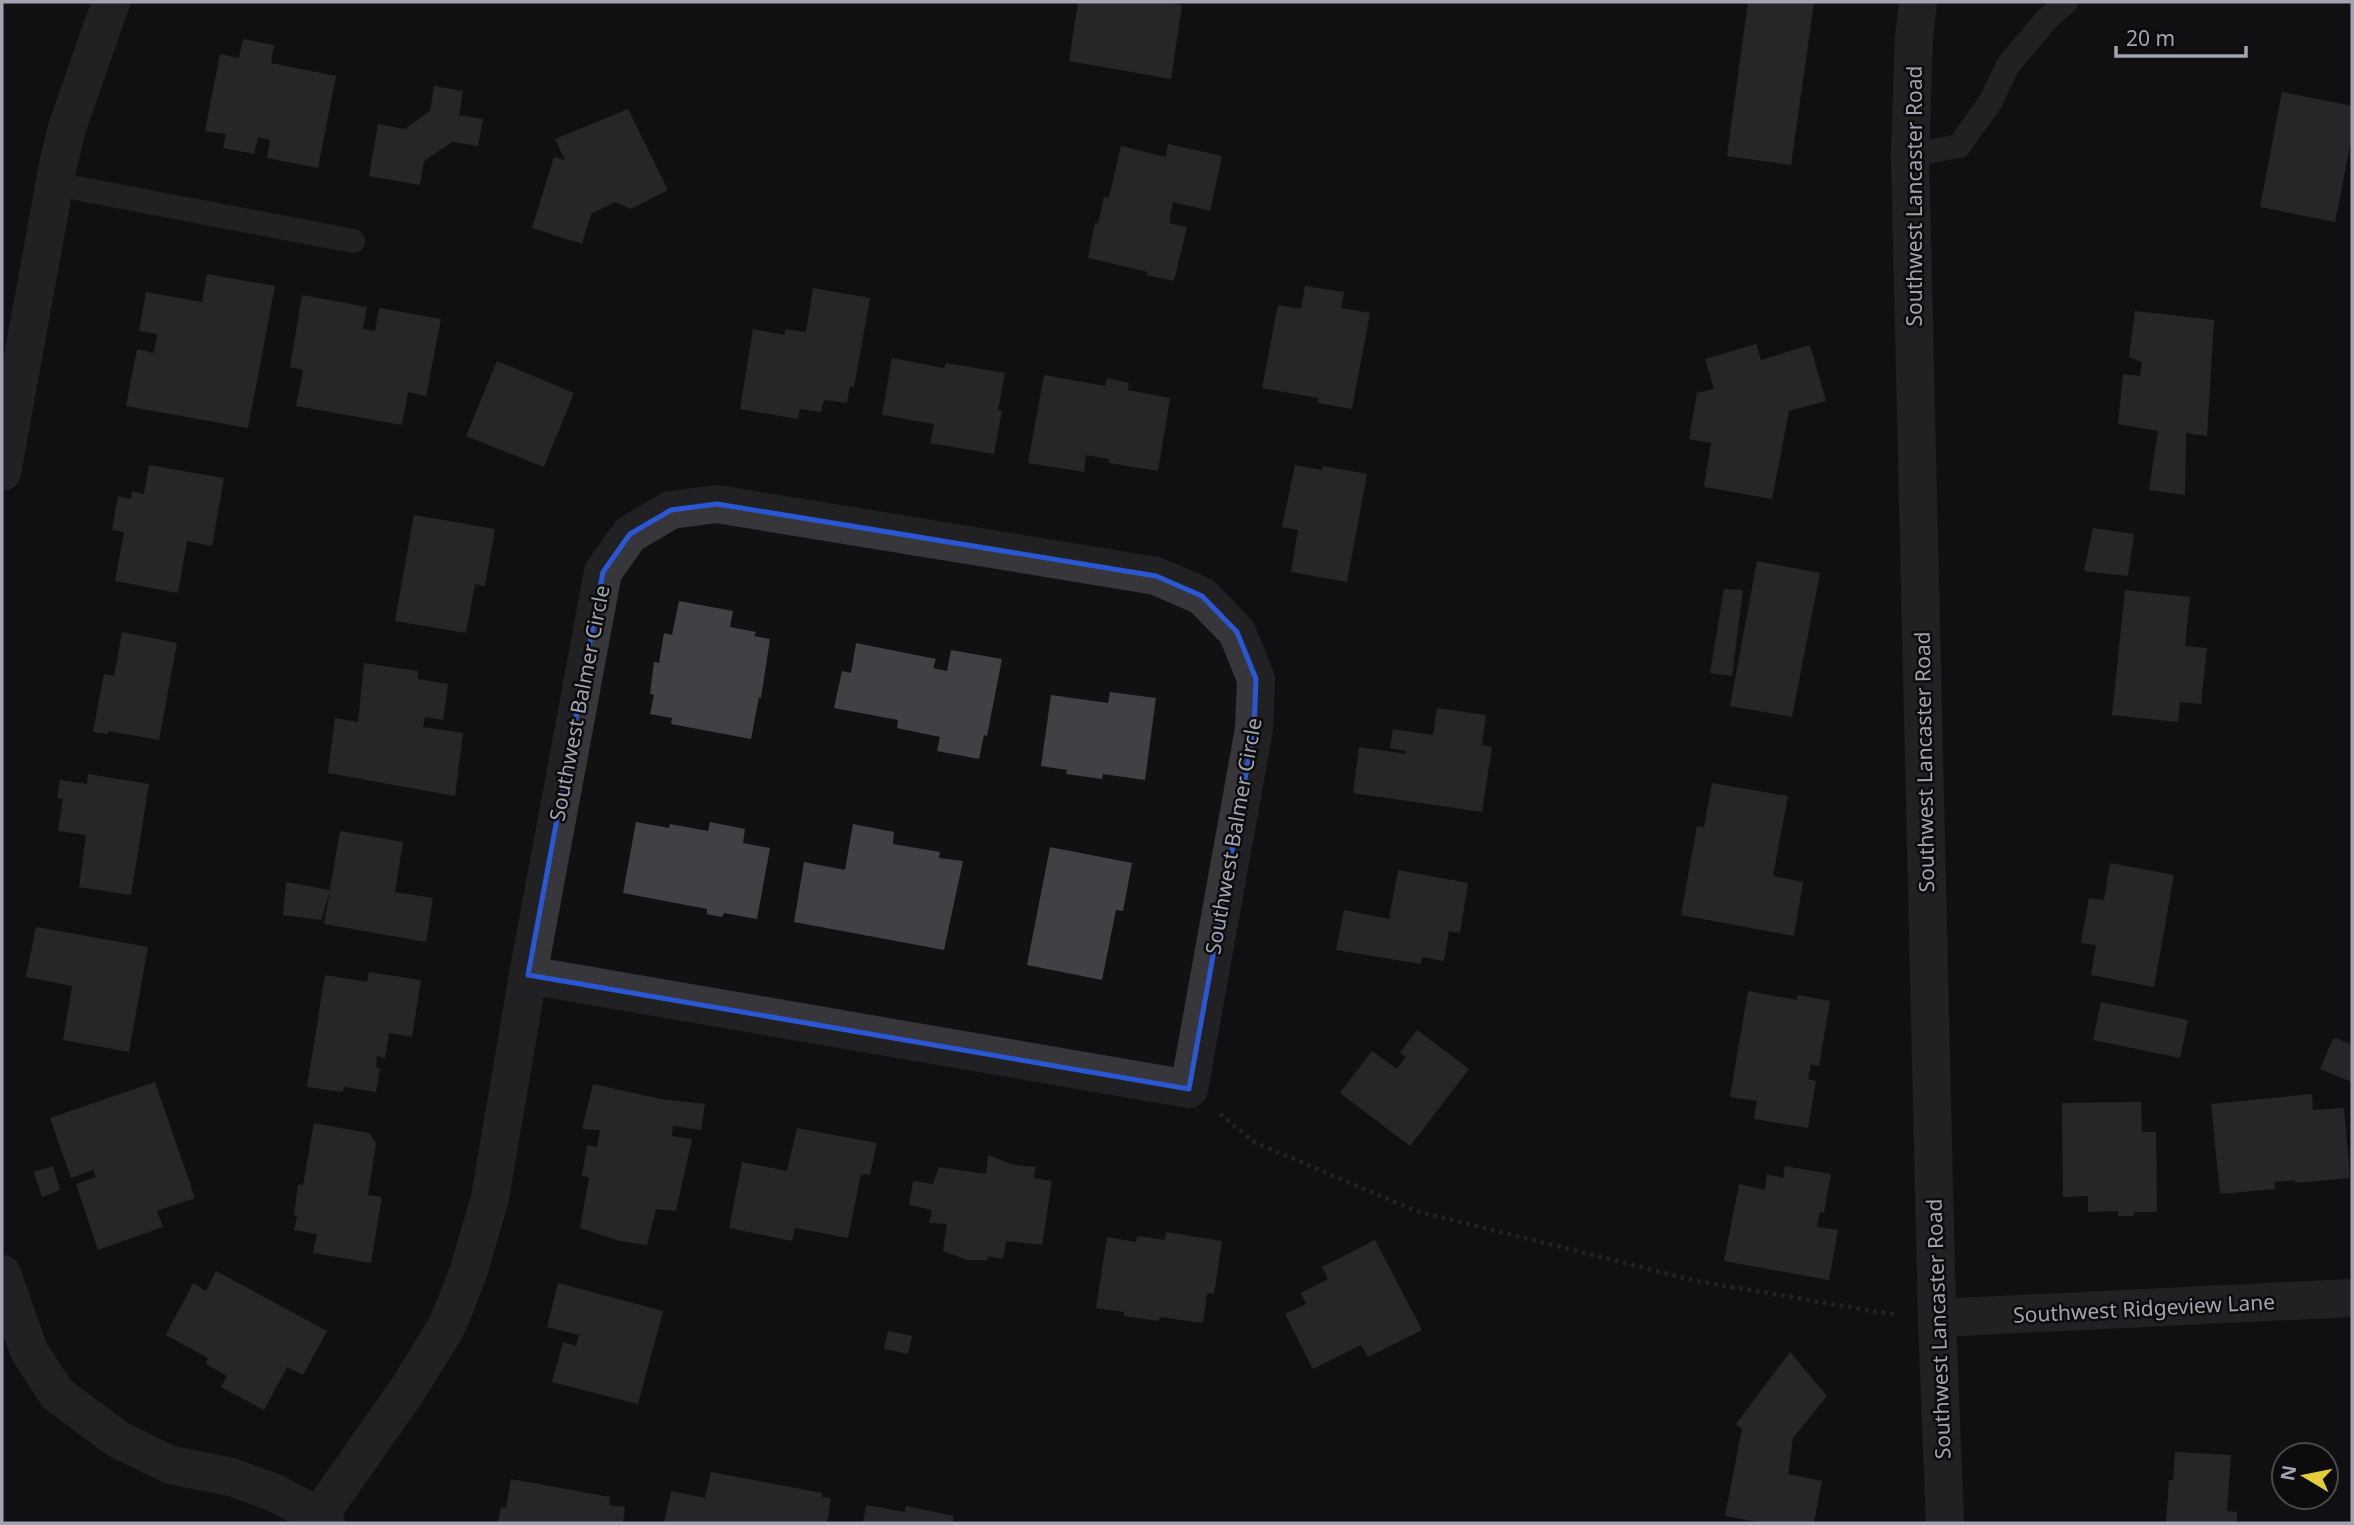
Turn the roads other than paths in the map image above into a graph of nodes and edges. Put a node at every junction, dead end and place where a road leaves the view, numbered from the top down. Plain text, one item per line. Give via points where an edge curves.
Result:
1 (110, 2) edge
2 (1918, 2) edge
3 (2066, 2) edge
4 (1910, 155) junction
5 (55, 184) junction
6 (353, 241) dead end
7 (2, 472) edge
8 (528, 975) junction
9 (2, 1274) edge
10 (2352, 1298) edge
11 (1918, 1317) junction
12 (322, 1520) edge
13 (1945, 1523) edge

1 - 5 street via 67,128
2 - 4 street, Southwest Lancaster Road
3 - 4 lane via 2008,65 1991,101 1959,146
4 - 11 street, Southwest Lancaster Road
5 - 6 lane
5 - 7 street
8 - 8 street, Southwest Balmer Circle via 603,572 630,534 671,510 717,504 1156,576 1202,596 1237,632 1256,679 1254,729 1189,1089
8 - 12 street, Southwest Balmer Circle via 490,1198 468,1273 447,1326
9 - 12 street via 29,1351 57,1394 119,1440 171,1465 231,1477 275,1493
10 - 11 street, Southwest Ridgeview Lane
11 - 13 street, Southwest Lancaster Road

